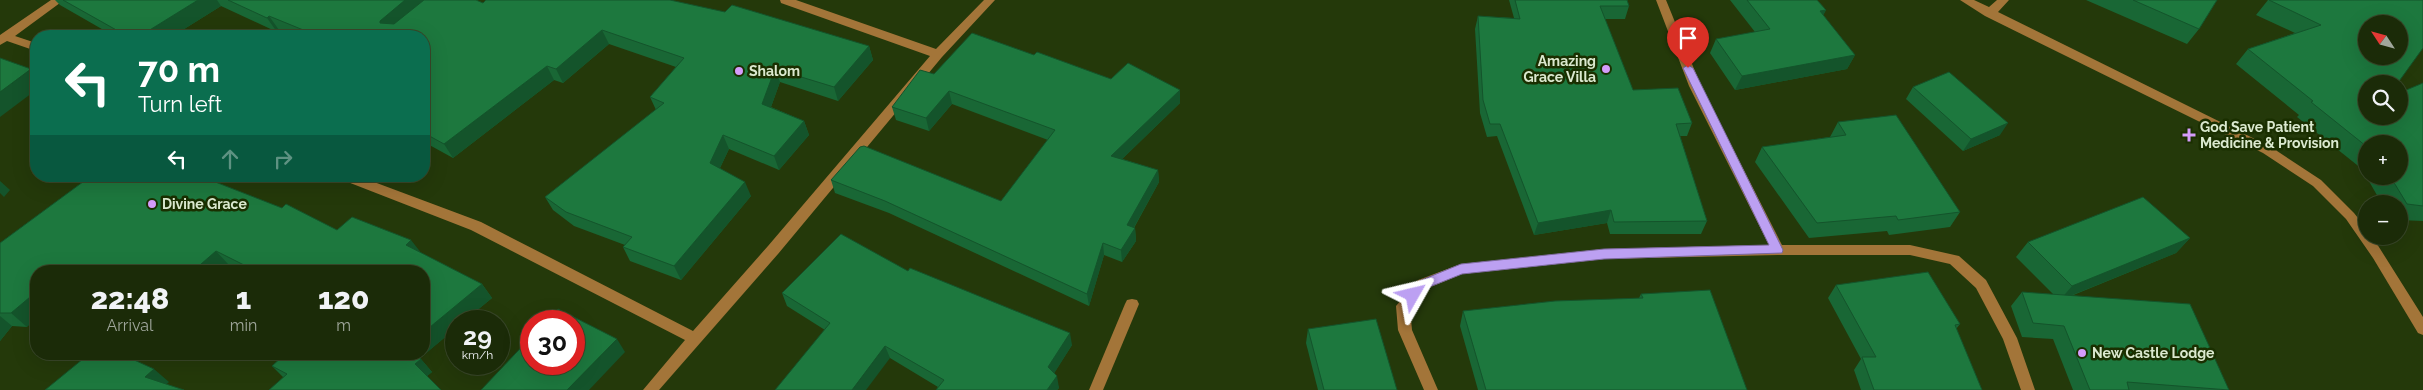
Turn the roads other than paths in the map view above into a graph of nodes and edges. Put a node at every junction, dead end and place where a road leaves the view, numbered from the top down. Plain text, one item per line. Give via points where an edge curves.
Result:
1 (59, 0) edge
2 (785, 0) edge
3 (990, 0) edge
4 (1661, 0) edge
5 (1965, 0) edge
6 (2004, 0) edge
7 (1989, 13) junction
8 (3, 39) edge
9 (30, 46) edge
10 (938, 54) junction
11 (360, 182) edge
12 (1778, 250) junction
13 (1132, 304) dead end
14 (2423, 329) edge
15 (696, 339) junction
16 (650, 390) edge
17 (1096, 390) edge
18 (1431, 390) edge
19 (2028, 390) edge

1 - 8 street
2 - 10 street
3 - 10 street
4 - 12 street via 1695,86
5 - 7 street
6 - 7 street
7 - 14 street via 2267,150 2317,183 2350,216 2378,254
8 - 9 street
10 - 15 street
11 - 15 street via 476,226
12 - 18 street via 1604,254 1461,269 1423,284 1403,306 1405,330
12 - 19 street via 1910,250 1954,260 1980,284 2010,338
13 - 17 street
15 - 16 street

